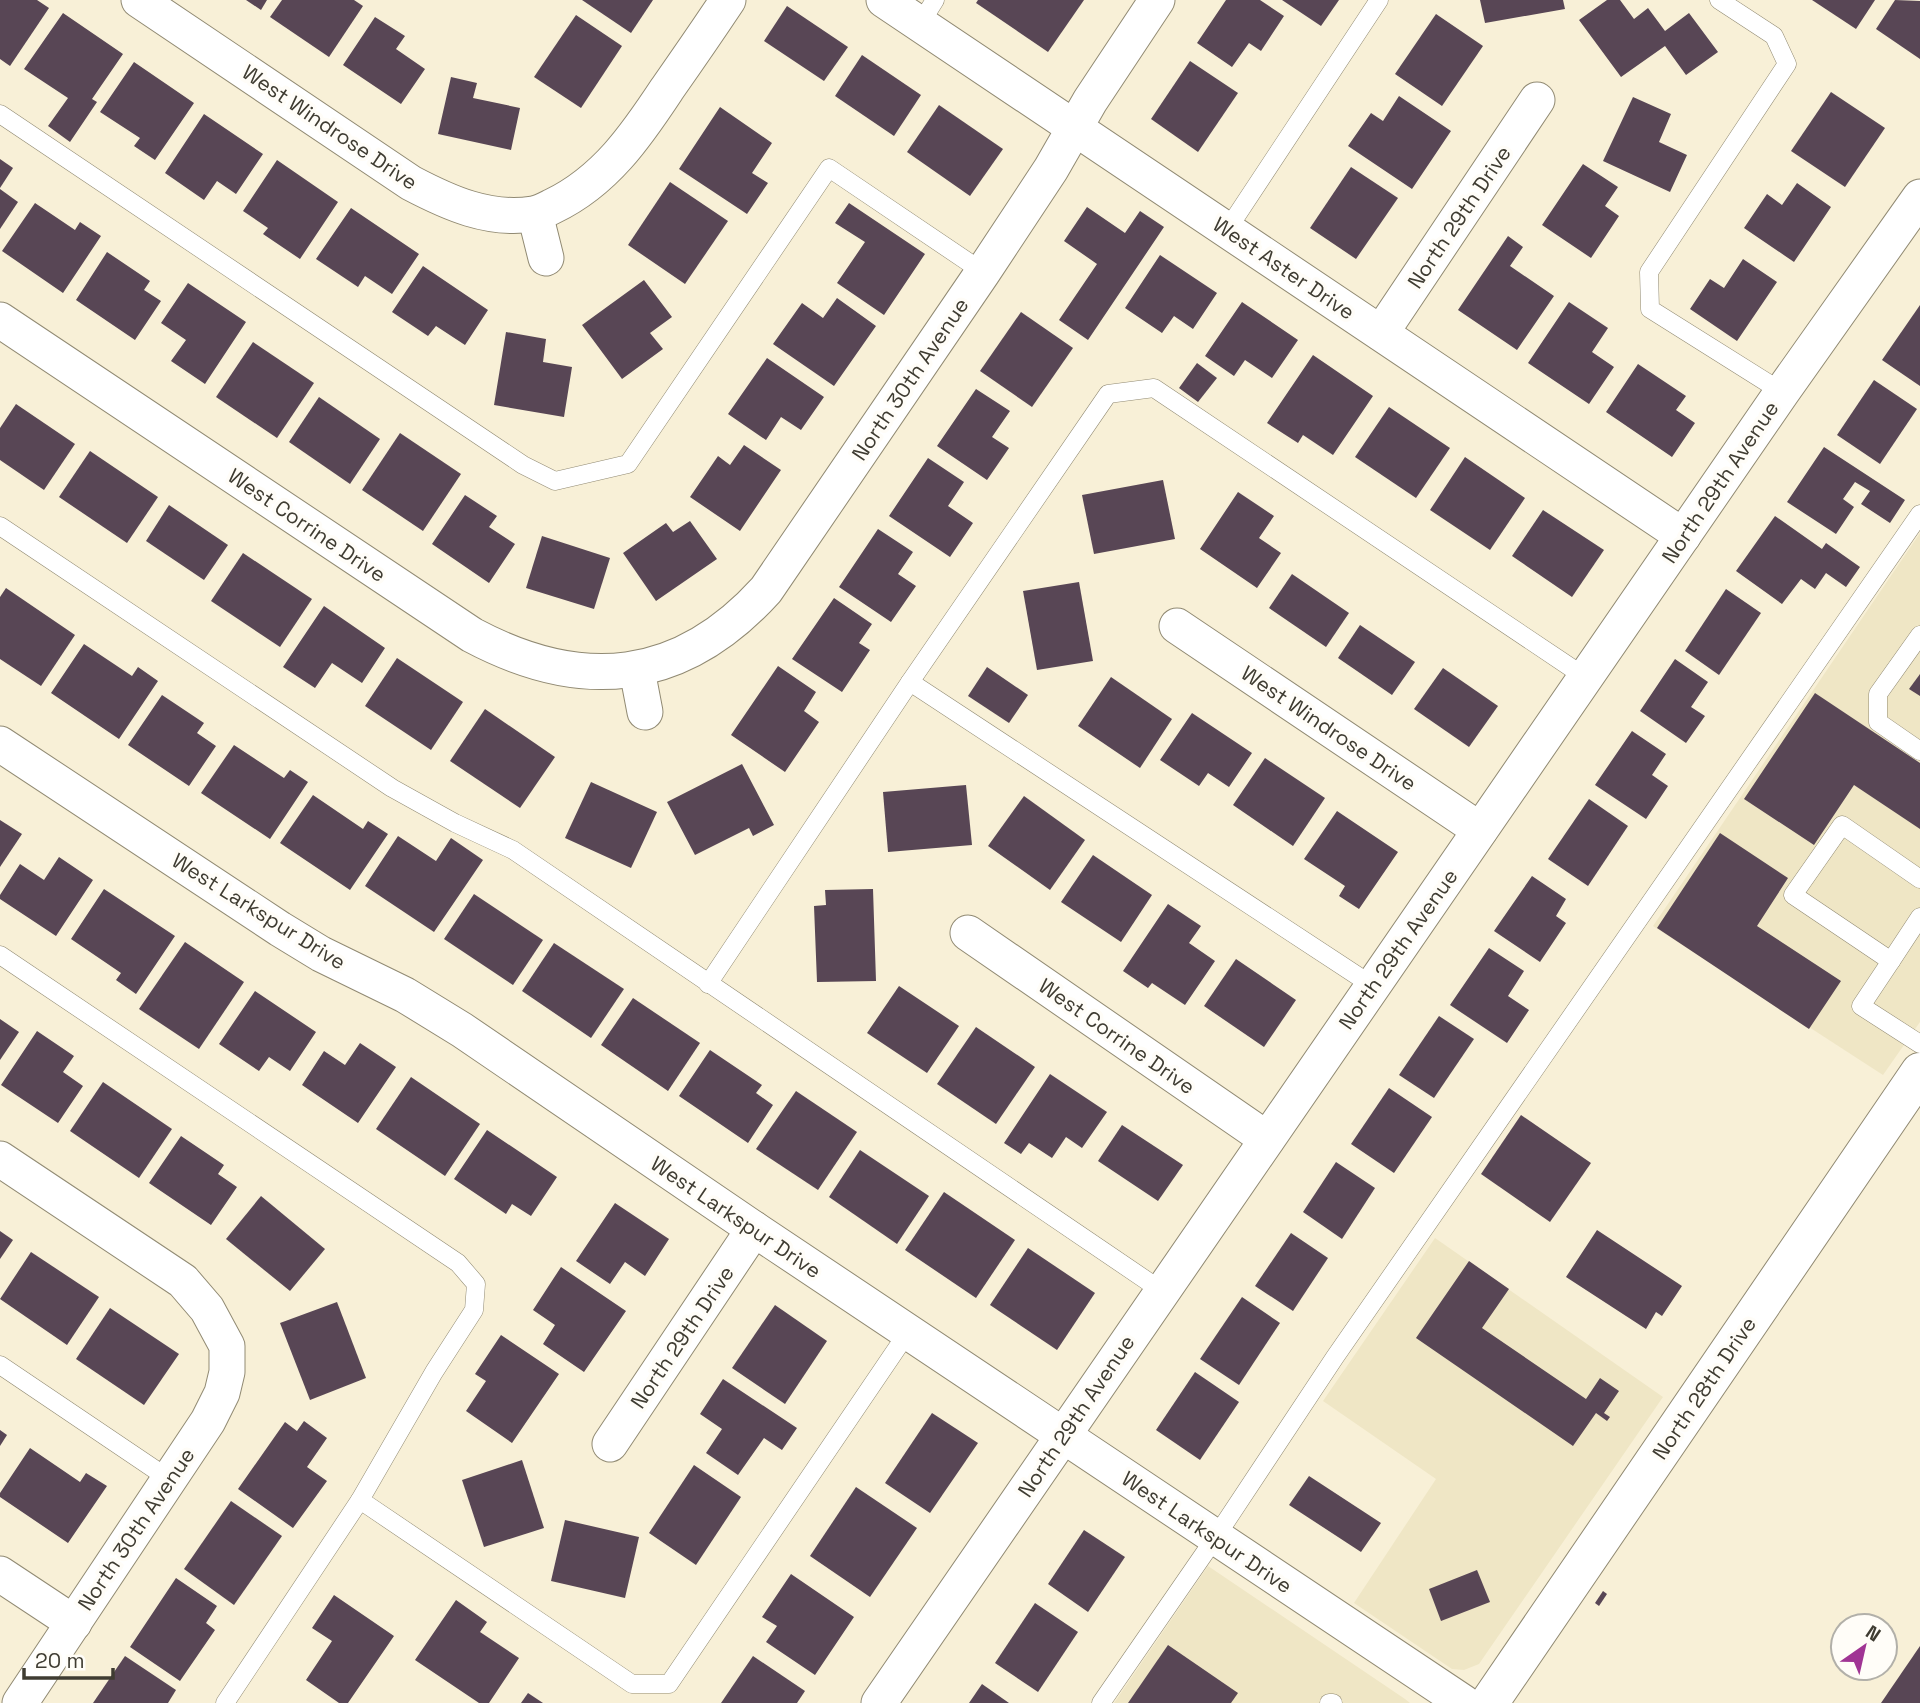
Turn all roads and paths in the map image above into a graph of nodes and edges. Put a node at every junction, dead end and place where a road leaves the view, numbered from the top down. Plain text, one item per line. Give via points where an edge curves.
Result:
1 (139, 0) edge
2 (728, 0) edge
3 (884, 0) edge
4 (1157, 0) edge
5 (1379, 0) edge
6 (1720, 0) edge
7 (927, 12) edge
8 (1537, 100) dead end
9 (0, 114) edge
10 (1074, 128) junction
11 (1920, 197) edge
12 (535, 214) junction
13 (1227, 230) junction
14 (546, 258) dead end
15 (983, 272) junction
16 (0, 320) edge
17 (1381, 333) junction
18 (1782, 392) junction
19 (1920, 514) edge
20 (0, 526) edge
21 (1683, 536) junction
22 (1177, 626) dead end
23 (1920, 635) edge
24 (637, 670) junction
25 (1585, 677) junction
26 (910, 682) junction
27 (645, 712) dead end
28 (0, 744) edge
29 (1920, 751) edge
30 (1480, 830) junction
31 (1920, 879) edge
32 (1920, 917) edge
33 (968, 933) dead end
34 (0, 955) edge
35 (1891, 961) junction
36 (708, 984) junction
37 (1373, 986) junction
38 (1920, 1044) edge
39 (1920, 1072) edge
40 (1267, 1139) junction
41 (0, 1159) edge
42 (754, 1229) junction
43 (1162, 1291) junction
44 (908, 1332) junction
45 (0, 1365) edge
46 (1062, 1436) junction
47 (610, 1444) dead end
48 (169, 1479) junction
49 (360, 1500) junction
50 (1215, 1538) junction
51 (0, 1574) edge
52 (74, 1623) junction
53 (20, 1703) edge
54 (225, 1703) edge
55 (879, 1703) edge
56 (1101, 1703) edge
57 (1464, 1703) edge
58 (1489, 1703) edge

1 - 12 street, West Windrose Drive via 444,201 472,211
2 - 12 street via 632,142 573,196
3 - 7 street, West Aster Drive
4 - 10 street, North 30th Avenue
5 - 13 lane
6 - 18 lane via 1774,36 1787,65 1649,272 1650,309
7 - 10 street, West Aster Drive
8 - 17 street, North 29th Drive
9 - 15 lane via 523,465 555,481 628,464 828,168
10 - 13 street, West Aster Drive
10 - 15 street, North 30th Avenue
11 - 18 street, North 29th Avenue
12 - 14 street
13 - 17 street, West Aster Drive
15 - 24 street, North 30th Avenue via 766,590 747,611 694,649
16 - 24 street, West Corrine Drive via 471,635 506,653 564,670
17 - 21 street, West Aster Drive
18 - 21 street, North 29th Avenue
19 - 50 lane
20 - 36 lane via 392,788 513,850
21 - 25 street, North 29th Avenue
22 - 30 street, West Windrose Drive
23 - 29 lane via 1878,694 1878,722
24 - 27 street
25 - 26 lane via 1154,388 1108,394
25 - 30 street, North 29th Avenue
26 - 36 lane
26 - 37 lane
28 - 42 street, West Larkspur Drive via 280,929 461,1030
30 - 37 street, North 29th Avenue
31 - 35 lane via 1842,825 1793,895
32 - 35 lane
33 - 40 street, West Corrine Drive
34 - 49 lane via 458,1263 476,1284 474,1310
35 - 38 lane via 1861,1006
36 - 43 lane
37 - 40 street, North 29th Avenue
39 - 58 street, North 28th Drive
40 - 43 street, North 29th Avenue
41 - 48 street, North 30th Avenue via 183,1281 207,1310 226,1346 227,1372 208,1421
42 - 44 street, West Larkspur Drive
42 - 47 street, North 29th Drive
43 - 46 street, North 29th Avenue
44 - 46 street, West Larkspur Drive
44 - 49 lane via 669,1684 632,1684
45 - 48 lane
46 - 50 street, West Larkspur Drive
46 - 55 street, North 29th Avenue
48 - 52 street, North 30th Avenue
49 - 54 lane
50 - 56 lane
50 - 57 street, West Larkspur Drive
51 - 52 street
52 - 53 street, North 30th Avenue

